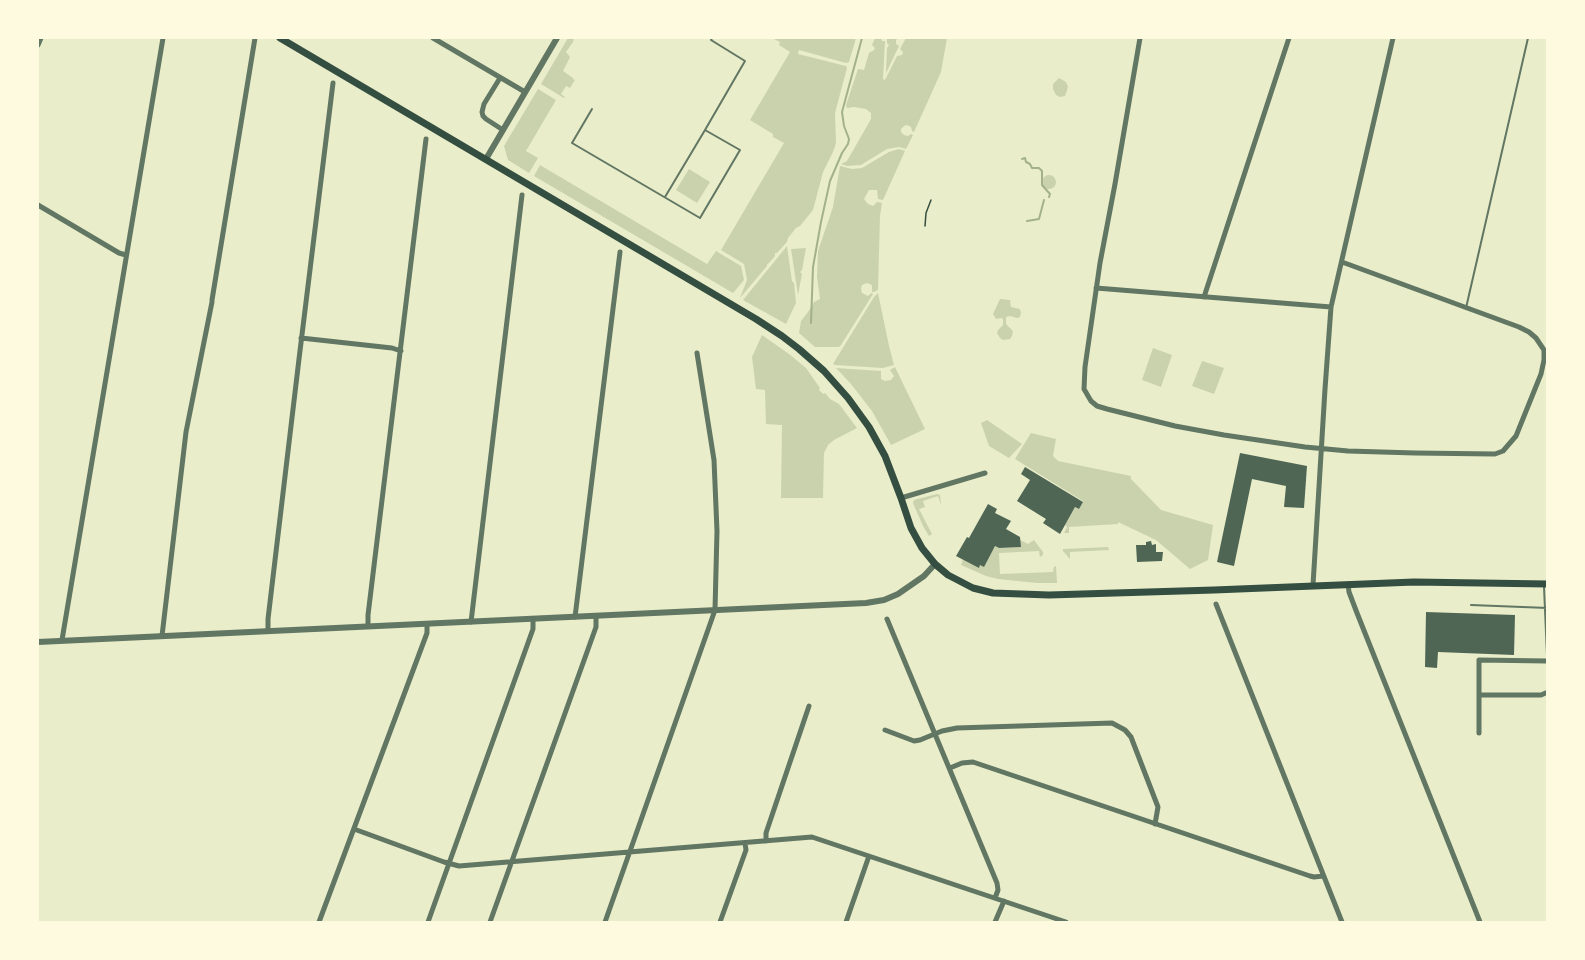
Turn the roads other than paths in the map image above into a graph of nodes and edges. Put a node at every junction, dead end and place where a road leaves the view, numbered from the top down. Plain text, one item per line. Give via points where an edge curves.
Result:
1 (41, 38) edge
2 (163, 38) edge
3 (255, 38) edge
4 (280, 38) edge
5 (433, 38) edge
6 (557, 38) edge
7 (712, 38) edge
8 (1140, 38) edge
9 (1289, 38) edge
10 (1393, 38) edge
11 (1528, 38) edge
12 (38, 45) edge
13 (500, 78) junction
14 (333, 83) dead end
15 (525, 92) junction
16 (592, 109) dead end
17 (503, 130) junction
18 (705, 130) junction
19 (426, 139) dead end
20 (486, 159) junction
21 (522, 195) dead end
22 (664, 198) junction
23 (38, 205) edge
24 (620, 252) dead end
25 (126, 255) junction
26 (1342, 262) junction
27 (1096, 288) junction
28 (1204, 297) junction
29 (1331, 308) junction
30 (1466, 308) junction
31 (301, 338) junction
32 (401, 351) junction
33 (697, 353) dead end
34 (1321, 449) junction
35 (985, 473) dead end
36 (902, 498) junction
37 (935, 564) junction
38 (1348, 584) junction
39 (1546, 584) edge
40 (1312, 585) junction
41 (1216, 604) dead end
42 (1471, 605) dead end
43 (1546, 608) edge
44 (715, 610) junction
45 (596, 616) junction
46 (575, 617) junction
47 (533, 619) junction
48 (888, 619) dead end
49 (471, 622) junction
50 (428, 624) junction
51 (368, 626) junction
52 (268, 631) junction
53 (162, 636) junction
54 (62, 640) junction
55 (38, 642) edge
56 (1547, 655) edge
57 (1547, 661) edge
58 (1548, 666) edge
59 (1548, 692) edge
60 (1479, 695) junction
61 (809, 706) dead end
62 (885, 730) dead end
63 (1479, 733) dead end
64 (935, 734) junction
65 (950, 768) junction
66 (1155, 824) junction
67 (354, 829) junction
68 (766, 841) junction
69 (746, 843) junction
70 (630, 852) junction
71 (869, 856) junction
72 (513, 861) junction
73 (450, 864) junction
74 (1323, 876) junction
75 (995, 898) junction
76 (1004, 901) junction
77 (319, 922) edge
78 (428, 922) edge
79 (490, 922) edge
80 (605, 922) edge
81 (720, 922) edge
82 (846, 922) edge
83 (995, 922) edge
84 (1066, 922) edge
85 (1342, 922) edge
86 (1480, 922) edge

1 - 12 street
2 - 25 street
3 - 53 street via 183,452
4 - 20 main road
5 - 13 street
6 - 15 street
7 - 18 lane via 746,61
8 - 27 street
9 - 28 street
10 - 26 street
11 - 30 lane
13 - 15 street
13 - 17 street via 482,112
14 - 31 street
15 - 17 street
16 - 22 lane via 572,143
17 - 20 street
18 - 22 lane
18 - 22 lane via 740,150 706,209 700,218
19 - 32 street
20 - 36 main road via 756,319 805,354 824,371 869,427
21 - 49 street
23 - 25 street
24 - 46 street
25 - 54 street
26 - 29 street
26 - 30 street
27 - 28 street
27 - 34 street via 1083,382 1087,396 1097,406 1224,435
28 - 29 street
29 - 34 street
30 - 34 street via 1529,332 1544,350 1541,374 1516,436 1503,451 1443,454
31 - 32 street
31 - 52 street
32 - 51 street
33 - 44 street via 714,460
34 - 40 street
35 - 36 street
36 - 37 main road via 911,528
37 - 40 main road via 966,585 1001,594
37 - 44 street via 906,590 876,602
38 - 39 main road
38 - 40 main road
38 - 86 street
39 - 43 lane
41 - 74 street
42 - 43 lane
43 - 56 lane
44 - 45 street
44 - 70 street
45 - 46 street
45 - 72 street via 596,627
46 - 47 street
47 - 49 street
47 - 73 street via 533,629
48 - 64 street
49 - 50 street
50 - 51 street
50 - 67 street via 428,633
51 - 52 street
52 - 53 street
53 - 54 street
54 - 55 street
56 - 57 street
57 - 58 street
57 - 60 street via 1479,660
59 - 60 street via 1541,696
60 - 63 street
61 - 68 street
62 - 64 street via 914,741
64 - 65 street
64 - 66 street via 963,727 1106,722 1119,725 1131,737 1158,807
65 - 66 street via 973,762
65 - 75 street via 997,883
66 - 74 street via 1310,876
67 - 73 street
67 - 77 street
68 - 69 street
68 - 71 street via 812,837
69 - 70 street
69 - 81 street
70 - 72 street
70 - 80 street
71 - 75 street
71 - 82 street
72 - 73 street
72 - 79 street
73 - 78 street
74 - 85 street
75 - 76 street
76 - 83 street
76 - 84 street

